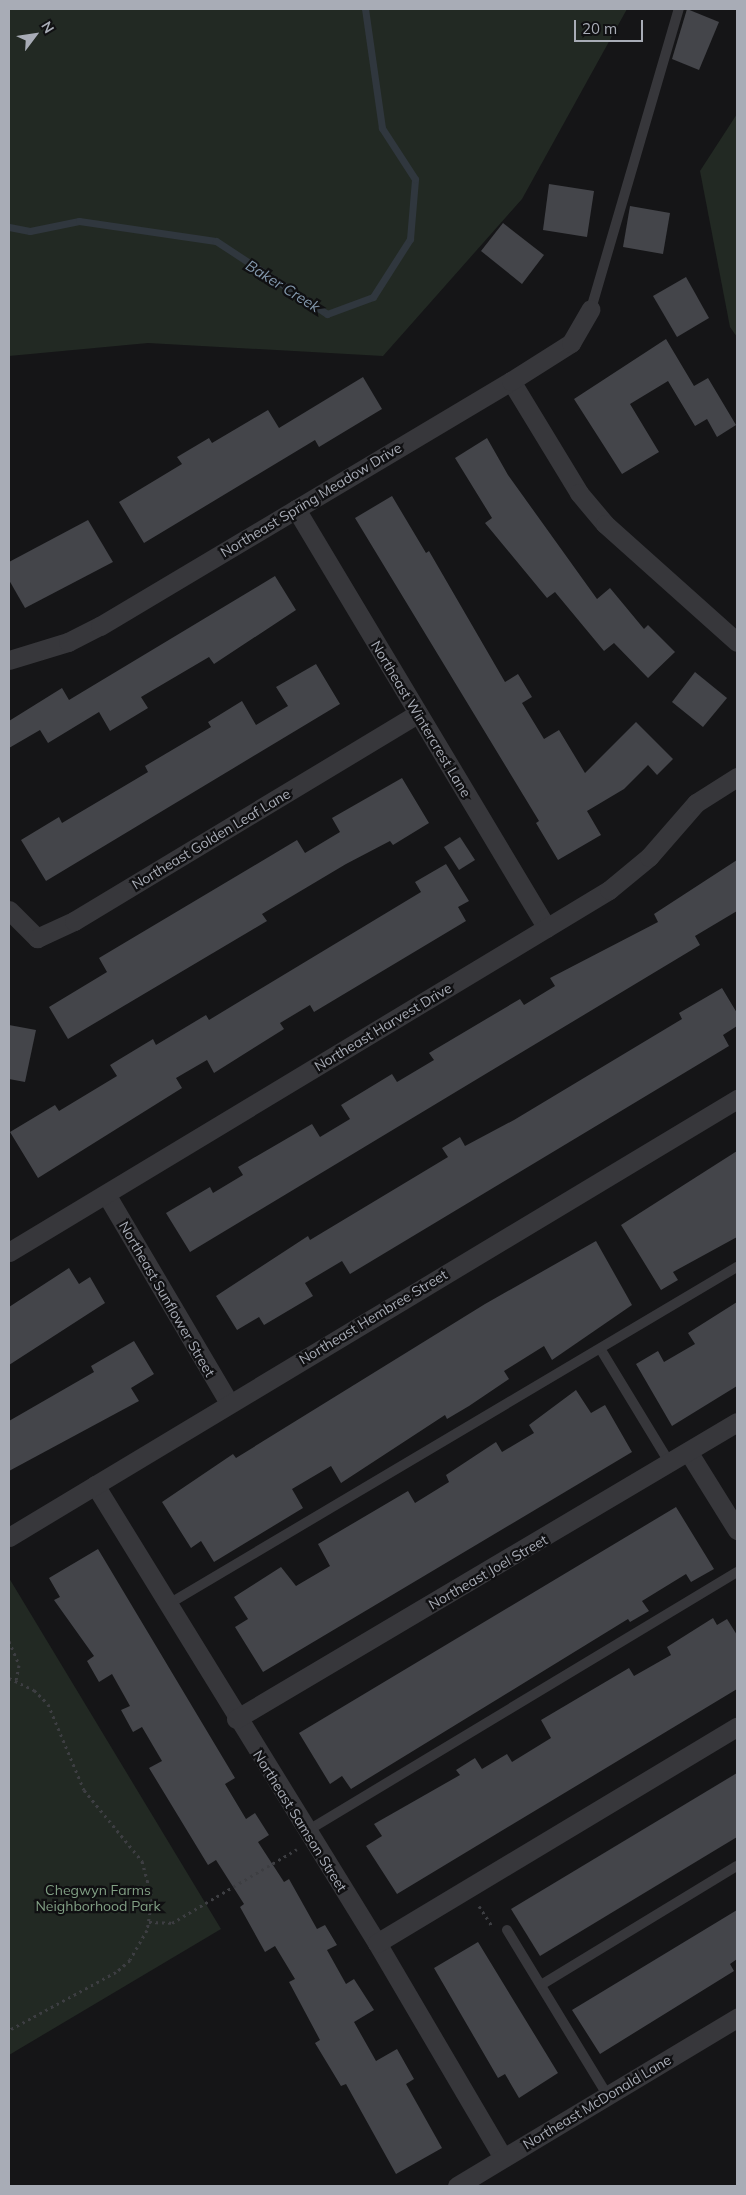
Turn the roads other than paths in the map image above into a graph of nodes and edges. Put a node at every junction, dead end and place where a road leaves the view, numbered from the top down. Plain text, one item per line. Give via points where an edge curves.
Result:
1 (679, 9) edge
2 (591, 309) joint
3 (510, 381) junction
4 (296, 509) junction
5 (737, 642) edge
6 (9, 660) edge
7 (417, 714) junction
8 (737, 777) edge
9 (9, 910) edge
10 (547, 928) junction
11 (737, 1099) edge
12 (106, 1194) junction
13 (9, 1252) edge
14 (737, 1266) edge
15 (601, 1350) junction
16 (229, 1404) junction
17 (737, 1422) edge
18 (689, 1452) junction
19 (671, 1465) junction
20 (94, 1485) junction
21 (737, 1530) edge
22 (9, 1536) edge
23 (737, 1572) edge
24 (167, 1605) junction
25 (236, 1719) junction
26 (737, 1727) edge
27 (309, 1836) junction
28 (737, 1866) edge
29 (507, 1930) road end
30 (377, 1943) junction
31 (541, 1985) junction
32 (737, 2018) edge
33 (608, 2096) junction
34 (503, 2158) junction
35 (457, 2186) edge

1 - 2 lane
2 - 3 street, Northeast Spring Meadow Drive via 571,343
3 - 4 street, Northeast Spring Meadow Drive
3 - 5 street via 579,493 605,524
4 - 6 street, Northeast Spring Meadow Drive via 76,638
4 - 7 street, Northeast Wintercrest Lane
7 - 9 street, Northeast Golden Leaf Lane via 74,921 37,938
7 - 10 street, Northeast Wintercrest Lane
8 - 10 street, Northeast Harvest Drive via 696,803 631,874
10 - 12 street, Northeast Harvest Drive
11 - 16 street, Northeast Hembree Street
12 - 13 street, Northeast Harvest Drive
12 - 16 street, Northeast Sunflower Street
14 - 15 lane
15 - 19 lane
15 - 24 lane
16 - 20 street, Northeast Hembree Street
17 - 18 street, Northeast Joel Street
18 - 19 street, Northeast Joel Street
18 - 21 street
19 - 25 street, Northeast Joel Street
20 - 22 street, Northeast Hembree Street
20 - 24 street, Northeast Samson Street
23 - 27 lane
24 - 25 street, Northeast Samson Street
25 - 27 street, Northeast Samson Street
26 - 30 street
27 - 30 street, Northeast Samson Street
28 - 31 lane
29 - 31 lane
30 - 34 street, Northeast Samson Street
31 - 33 lane
32 - 33 street, Northeast McDonald Lane
33 - 34 street, Northeast McDonald Lane
34 - 35 street, Northeast McDonald Lane

